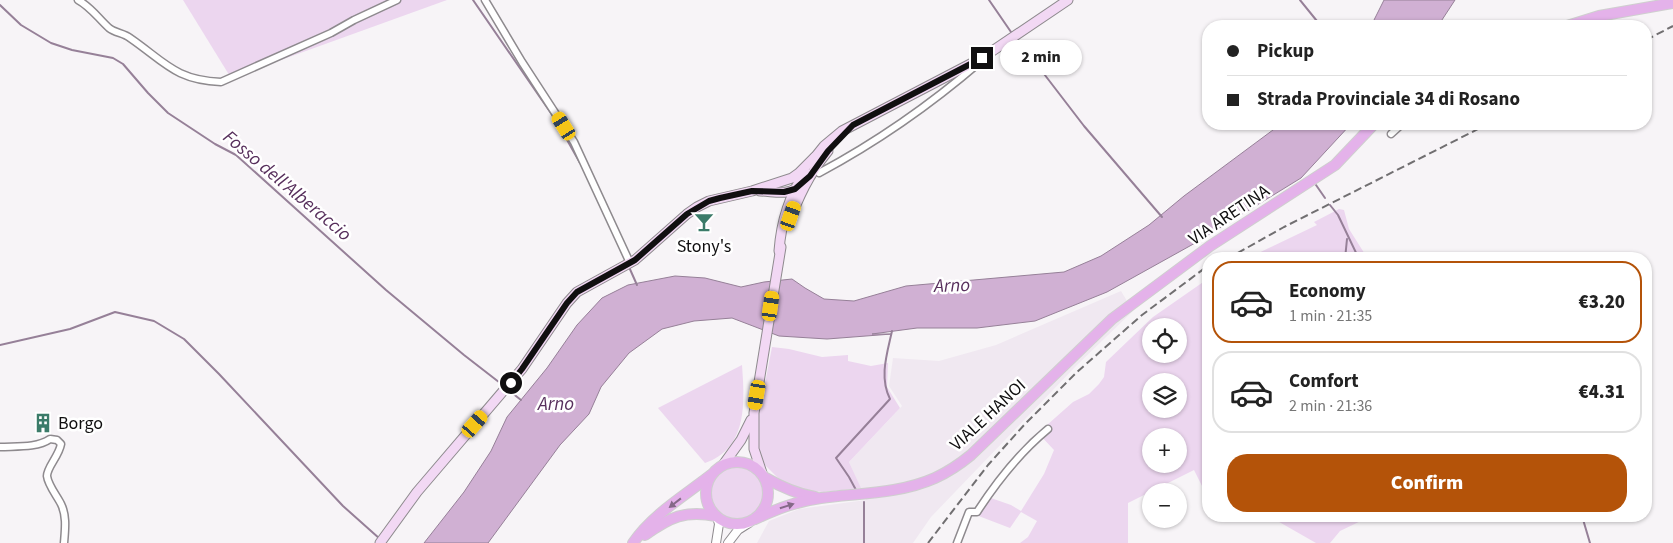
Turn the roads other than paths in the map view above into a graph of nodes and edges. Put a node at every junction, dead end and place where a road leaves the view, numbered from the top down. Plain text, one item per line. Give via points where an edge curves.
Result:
1 (78, 0) edge
2 (397, 0) edge
3 (485, 0) edge
4 (1068, 0) edge
5 (1673, 3) edge
6 (1586, 20) edge
7 (996, 49) junction
8 (853, 125) junction
9 (1368, 130) edge
10 (1395, 130) edge
11 (1391, 134) dead end
12 (815, 157) junction
13 (819, 173) dead end
14 (810, 176) junction
15 (777, 188) junction
16 (795, 189) junction
17 (795, 206) junction
18 (782, 226) junction
19 (779, 252) junction
20 (630, 263) junction
21 (1099, 330) joint
22 (754, 413) junction
23 (1048, 430) dead end
24 (0, 447) edge
25 (723, 465) junction
26 (713, 473) junction
27 (763, 475) junction
28 (821, 498) junction
29 (716, 517) junction
30 (752, 521) junction
31 (64, 543) edge
32 (380, 543) edge
33 (633, 543) edge
34 (716, 543) edge
35 (728, 543) edge
36 (957, 543) edge

1 - 2 street via 92,9 112,30 128,36 161,63 183,75 221,82
3 - 20 street via 574,142
4 - 7 main road
5 - 6 main road
7 - 8 main road
7 - 13 street via 909,118
8 - 12 main road via 835,136
8 - 14 main road
9 - 21 main road, VIA ARETINA via 1335,165 1210,246
10 - 11 street
12 - 15 main road via 799,174
12 - 16 main road
14 - 16 main road
14 - 17 main road
15 - 16 main road via 788,183
15 - 18 main road via 784,199
15 - 20 main road via 709,201
16 - 17 main road
16 - 18 main road
17 - 19 main road
18 - 19 main road
19 - 22 main road
20 - 32 main road via 577,292 567,303 522,369 417,492
21 - 28 main road, VIALE HANOI via 971,456 955,467 912,486 886,492
22 - 25 main road via 741,440
22 - 27 main road via 754,449
23 - 36 street via 1028,446 1007,470 977,512 969,512
24 - 31 street via 44,443 50,439 61,444 47,477 62,506
25 - 26 main road
25 - 27 main road, VIALE HANOI via 740,461 756,467
26 - 29 main road via 708,481 706,500
26 -> 33 main road via 655,519
27 - 28 main road, VIALE HANOI via 791,491
27 - 30 main road, VIALE HANOI via 768,486 767,504
30 -> 28 main road, VIALE HANOI via 794,503
29 - 30 main road, VIALE HANOI via 732,524
29 - 33 main road, VIALE HANOI via 701,513 683,514
29 - 34 street via 719,524
30 - 35 street, VIALE HANOI via 738,530

